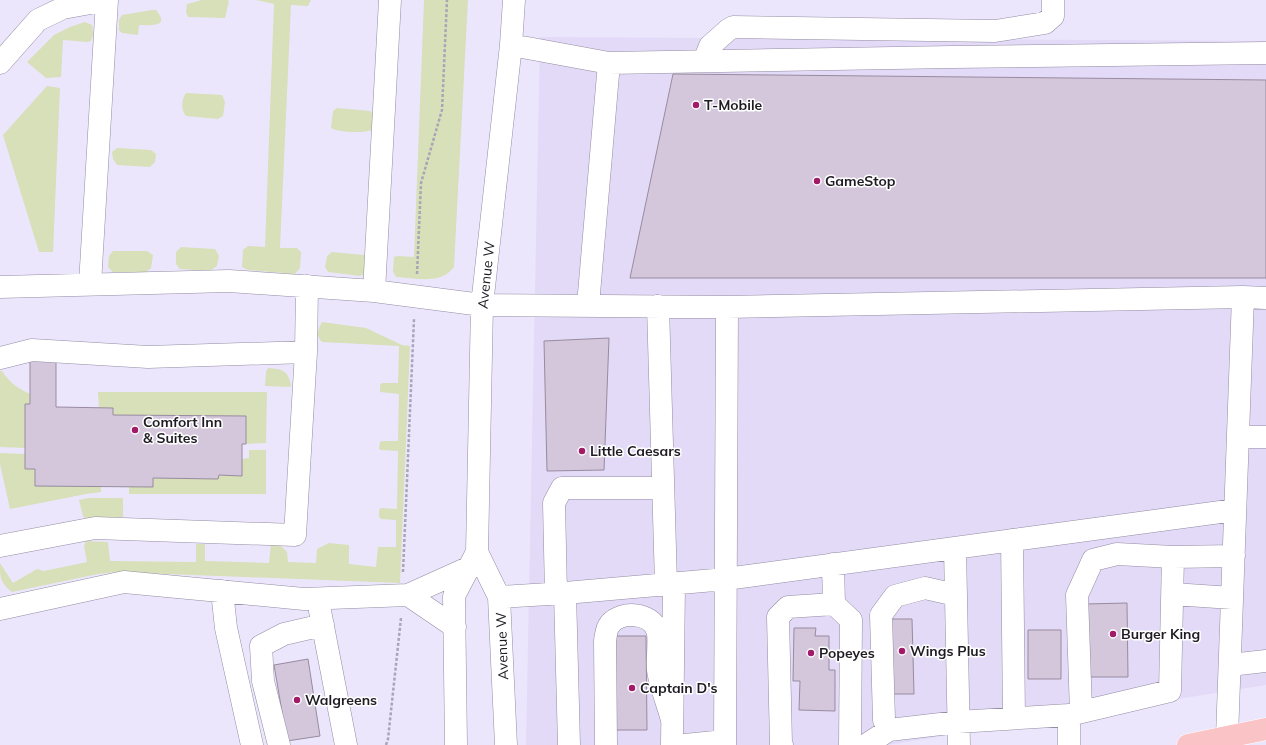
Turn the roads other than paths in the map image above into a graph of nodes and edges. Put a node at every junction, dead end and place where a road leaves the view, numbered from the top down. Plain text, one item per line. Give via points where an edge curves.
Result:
1 (107, 0) edge
2 (390, 0) edge
3 (514, 0) edge
4 (1053, 0) edge
5 (511, 45) junction
6 (1266, 53) edge
7 (704, 61) junction
8 (0, 63) edge
9 (609, 64) junction
10 (90, 284) junction
11 (306, 286) junction
12 (0, 287) edge
13 (374, 291) junction
14 (1243, 297) junction
15 (1266, 298) edge
16 (482, 305) junction
17 (588, 305) junction
18 (658, 306) junction
19 (727, 307) junction
20 (306, 352) junction
21 (0, 358) edge
22 (1238, 437) junction
23 (1266, 437) edge
24 (663, 488) junction
25 (1235, 510) junction
26 (1012, 540) junction
27 (0, 546) edge
28 (955, 548) junction
29 (1234, 556) junction
30 (1173, 557) junction
31 (473, 560) junction
32 (833, 564) junction
33 (726, 579) junction
34 (670, 584) junction
35 (406, 585) junction
36 (222, 591) junction
37 (560, 593) junction
38 (1173, 594) junction
39 (956, 595) junction
40 (499, 597) junction
41 (318, 598) junction
42 (1232, 598) junction
43 (834, 604) junction
44 (0, 609) edge
45 (323, 625) junction
46 (455, 626) junction
47 (1266, 661) edge
48 (1230, 665) junction
49 (1075, 714) junction
50 (1014, 718) junction
51 (672, 720) junction
52 (958, 722) junction
53 (890, 730) junction
54 (1266, 730) edge
55 (1227, 737) junction
56 (725, 743) edge
57 (252, 745) edge
58 (279, 745) edge
59 (346, 745) edge
60 (456, 745) edge
61 (506, 745) edge
62 (569, 745) edge
63 (606, 745) edge
64 (672, 745) edge
65 (685, 745) edge
66 (781, 745) edge
67 (850, 745) edge
68 (866, 745) edge
69 (959, 745) edge
70 (1069, 745) edge
71 (1188, 745) edge

1 - 8 street via 64,8 38,20
1 - 10 street
2 - 13 street
3 - 5 street, Avenue W
4 - 7 street via 1053,16 1045,23 995,31 733,27 710,46
5 - 9 street
5 - 16 street, Avenue W
6 - 7 street
7 - 9 street
9 - 17 street
10 - 11 street via 229,281
10 - 12 street
11 - 13 street
11 - 20 street
13 - 16 street
14 - 15 street
14 - 19 street
14 - 22 street
16 - 17 street
16 - 31 street, Avenue W
17 - 18 street
18 - 19 street
18 - 24 street
19 - 33 street
20 - 21 street via 148,357 32,350
20 - 27 street via 295,535 95,528
22 - 23 street
22 - 25 street
24 - 34 street
24 - 37 street via 562,488 554,503
25 - 26 street
25 - 29 street
26 - 28 street
26 - 50 street
28 - 32 street
28 - 39 street
29 - 30 street
29 - 42 street
30 - 38 street
30 - 49 street via 1117,554 1093,560 1077,595
31 - 35 street
31 - 40 street, Avenue W
31 - 46 street, Avenue W via 454,596
32 - 33 street
32 - 43 street
33 - 34 street
33 - 56 street
34 - 37 street
34 - 51 street via 673,622
35 - 41 street
35 - 46 street
36 - 41 street via 304,599
36 - 44 street via 124,582
36 - 57 street via 226,628
37 - 40 street
37 - 62 street
38 - 42 street
38 - 49 street via 1170,691
39 - 52 street
39 - 53 street via 925,588 895,596 881,615 884,720
40 - 61 street, Avenue W
41 - 45 street
42 - 48 street
43 - 66 street via 788,607 778,617
43 - 67 street via 851,620
45 - 58 street via 284,634 261,646 263,681
45 - 59 street
46 - 60 street, Avenue W
47 - 48 street
48 - 55 street
49 - 50 street
49 - 70 street
50 - 52 street
51 - 63 street via 658,671 657,630 649,619 629,615 620,617 611,623 606,631
51 - 64 street
52 - 53 street
52 - 69 street
53 - 68 street
54 - 55 main road
55 - 71 main road
56 - 65 street

